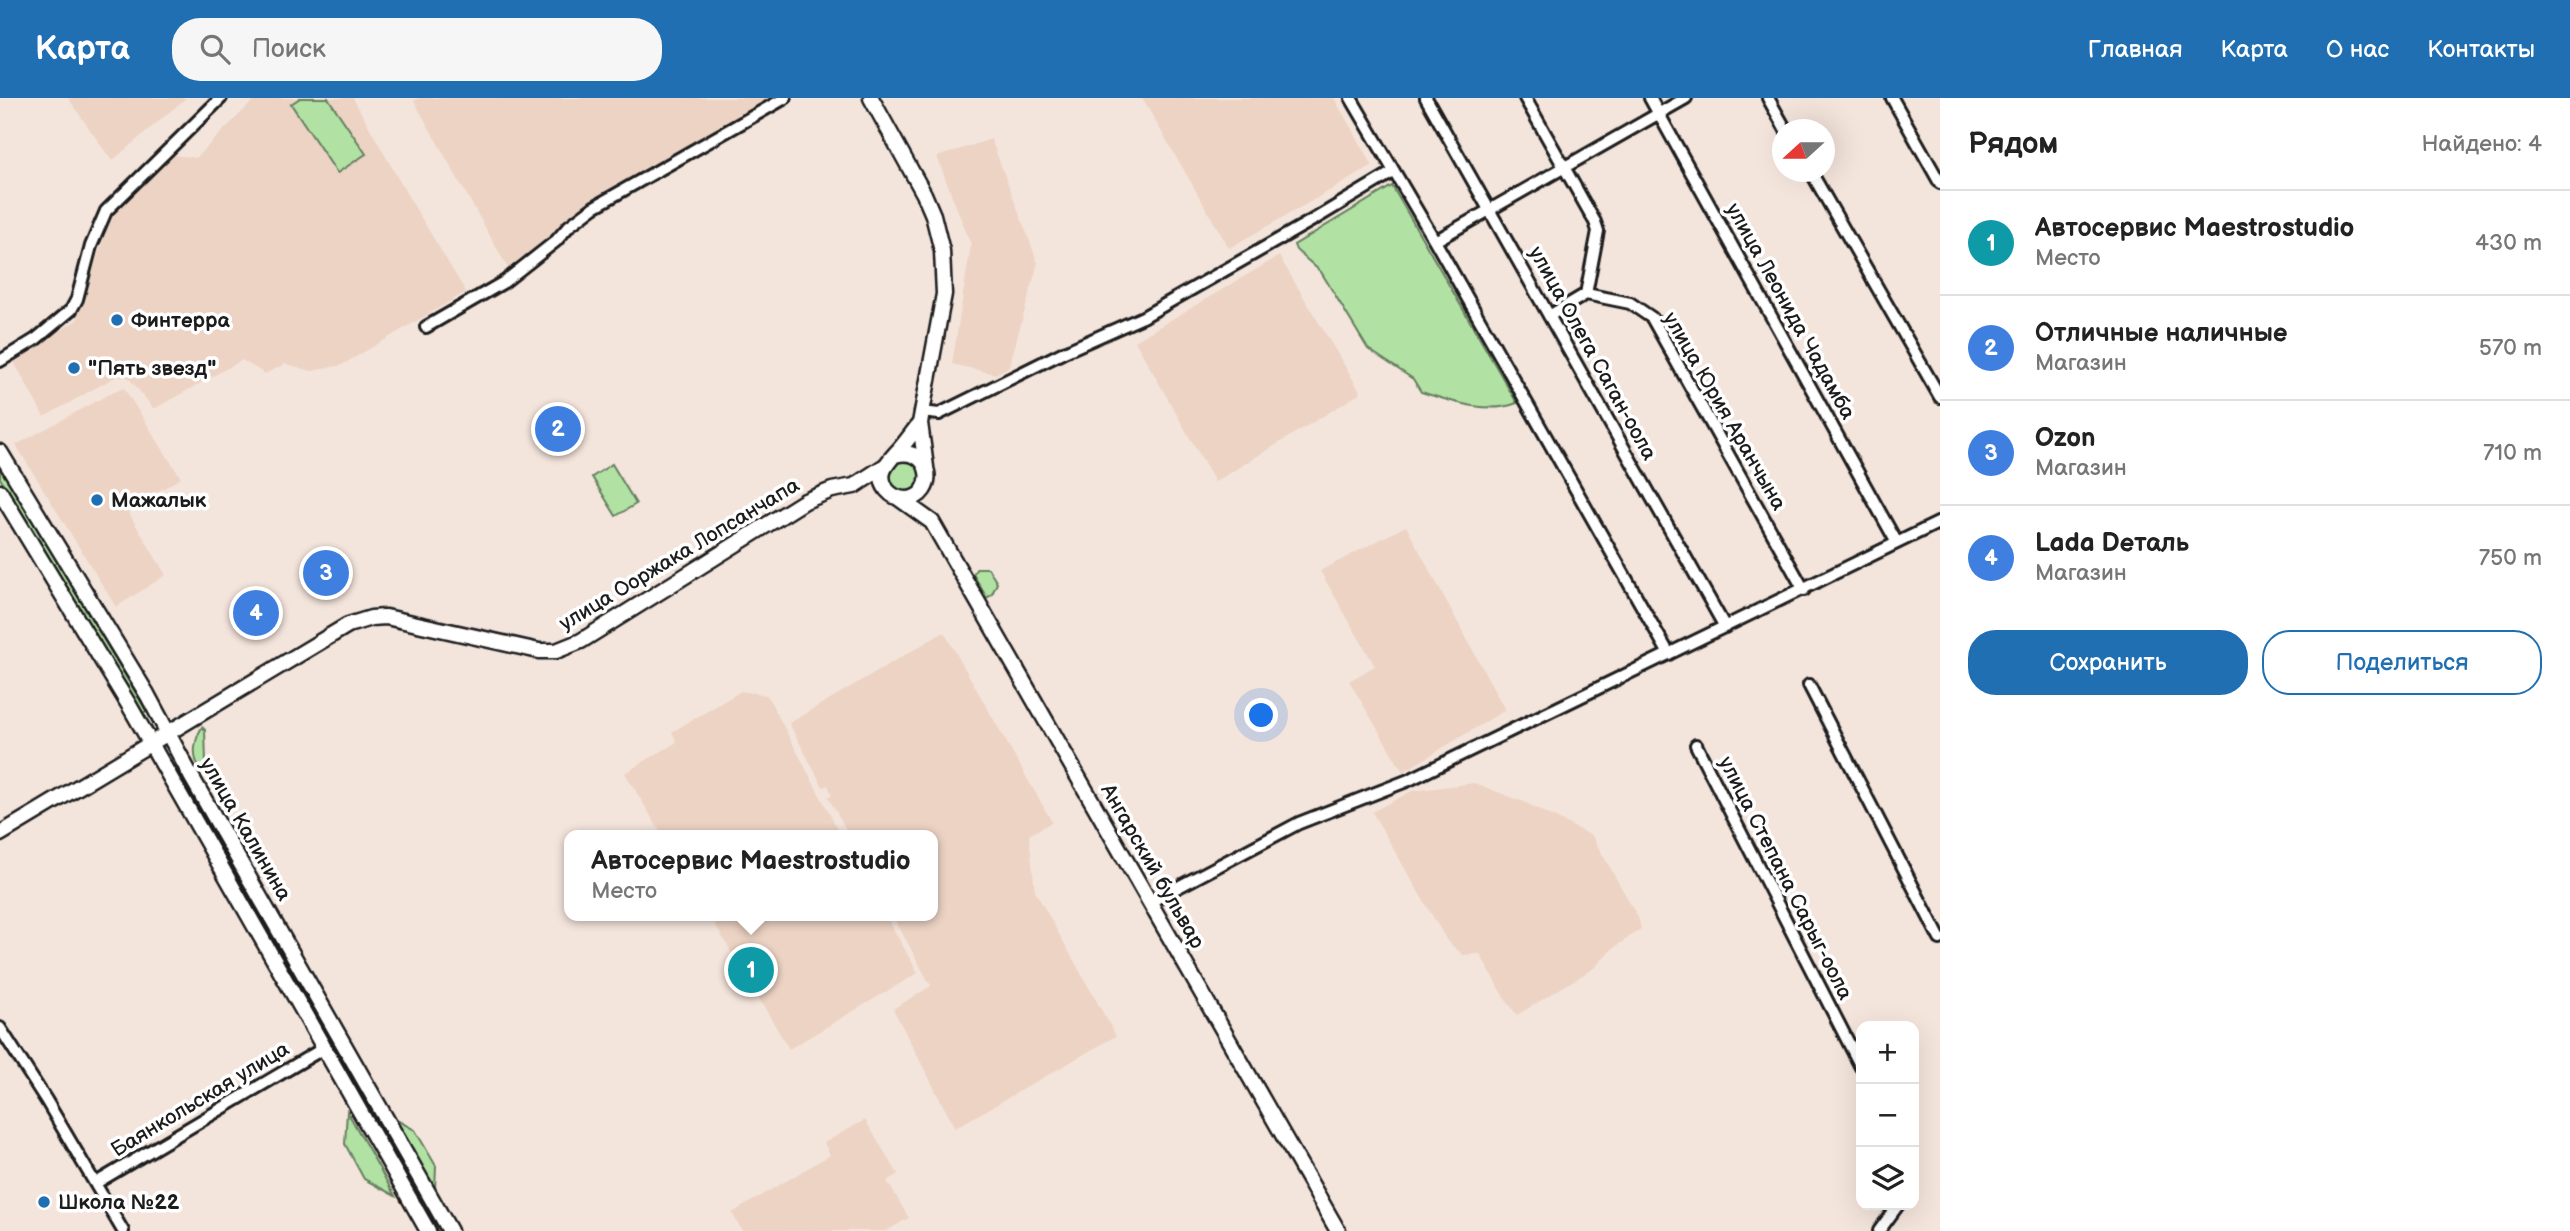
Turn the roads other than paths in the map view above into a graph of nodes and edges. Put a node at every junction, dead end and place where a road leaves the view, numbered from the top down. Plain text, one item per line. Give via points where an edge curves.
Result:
1 (221, 98) edge
2 (785, 98) edge
3 (871, 98) edge
4 (1350, 98) edge
5 (1426, 98) edge
6 (1525, 98) edge
7 (1650, 98) edge
8 (1686, 98) edge
9 (1768, 98) edge
10 (1892, 98) edge
11 (1659, 113) junction
12 (1780, 119) edge
13 (1564, 166) junction
14 (1393, 172) junction
15 (1817, 182) edge
16 (1940, 183) edge
17 (1490, 209) junction
18 (1435, 241) junction
19 (1586, 294) junction
20 (1549, 316) junction
21 (426, 327) dead end
22 (0, 361) edge
23 (1940, 397) edge
24 (921, 418) junction
25 (0, 452) edge
26 (890, 460) junction
27 (927, 475) junction
28 (854, 486) junction
29 (0, 492) edge
30 (894, 496) junction
31 (932, 522) junction
32 (1940, 522) edge
33 (1898, 543) junction
34 (1804, 589) junction
35 (1725, 627) junction
36 (1669, 654) junction
37 (1809, 685) dead end
38 (168, 733) junction
39 (150, 743) junction
40 (1696, 745) dead end
41 (0, 834) edge
42 (1150, 902) junction
43 (1940, 939) edge
44 (0, 1028) edge
45 (324, 1048) junction
46 (1856, 1057) edge
47 (360, 1073) junction
48 (343, 1082) junction
49 (96, 1184) junction
50 (1894, 1210) edge
51 (123, 1231) edge
52 (428, 1231) edge
53 (450, 1231) edge
54 (1338, 1231) edge
55 (1879, 1231) edge

1 - 22 street via 106,211 71,310
2 - 21 street via 586,212 512,277
3 - 24 street via 924,194 942,251 944,294
4 - 14 street
5 - 17 street, улица Олега Саган-оола
6 - 13 street
7 - 11 street, улица Леонида Чадамба
8 - 11 street
9 - 12 street
10 - 16 street
11 - 13 street
11 - 33 street, улица Леонида Чадамба
13 - 17 street
13 - 19 street via 1598,231
14 - 18 street
14 - 24 street via 1143,317 939,414
15 - 23 street
17 - 18 street
17 - 20 street, улица Олега Саган-оола
18 - 36 street
19 - 20 street
19 - 34 street, улица Юрия Аранчына via 1630,303 1652,318
20 - 35 street, улица Олега Саган-оола
24 - 26 street, улица Ооржака Лопсанчапа
24 - 27 street, Ангарский бульвар
25 - 38 street, улица Калинина
26 - 27 street via 910,453 917,456
26 - 28 street, улица Ооржака Лопсанчапа
26 - 30 street via 883,480
27 - 30 street via 919,494
27 - 31 street, Ангарский бульвар
28 - 30 street, улица Ооржака Лопсанчапа
28 - 38 street, улица Ооржака Лопсанчапа via 804,501 570,647 539,651 402,619 371,618 340,630
29 - 39 street, улица Калинина
30 - 31 street, Ангарский бульвар
31 - 42 street, Ангарский бульвар
32 - 33 street
33 - 34 street
34 - 35 street
35 - 36 street
36 - 42 street via 1383,792 1299,823
37 - 43 street
38 - 39 street, улица Ооржака Лопсанчапа
38 - 47 street, улица Калинина
39 - 41 street, улица Ооржака Лопсанчапа
39 - 45 street, улица Калинина
40 - 46 street, улица Степана Сарыг-оола
42 - 54 street, Ангарский бульвар
44 - 49 street
45 - 48 street, улица Калинина
45 - 49 street, Баянкольская улица
47 - 48 street
47 - 53 street, улица Калинина
48 - 52 street, улица Калинина
49 - 51 street
50 - 55 street

